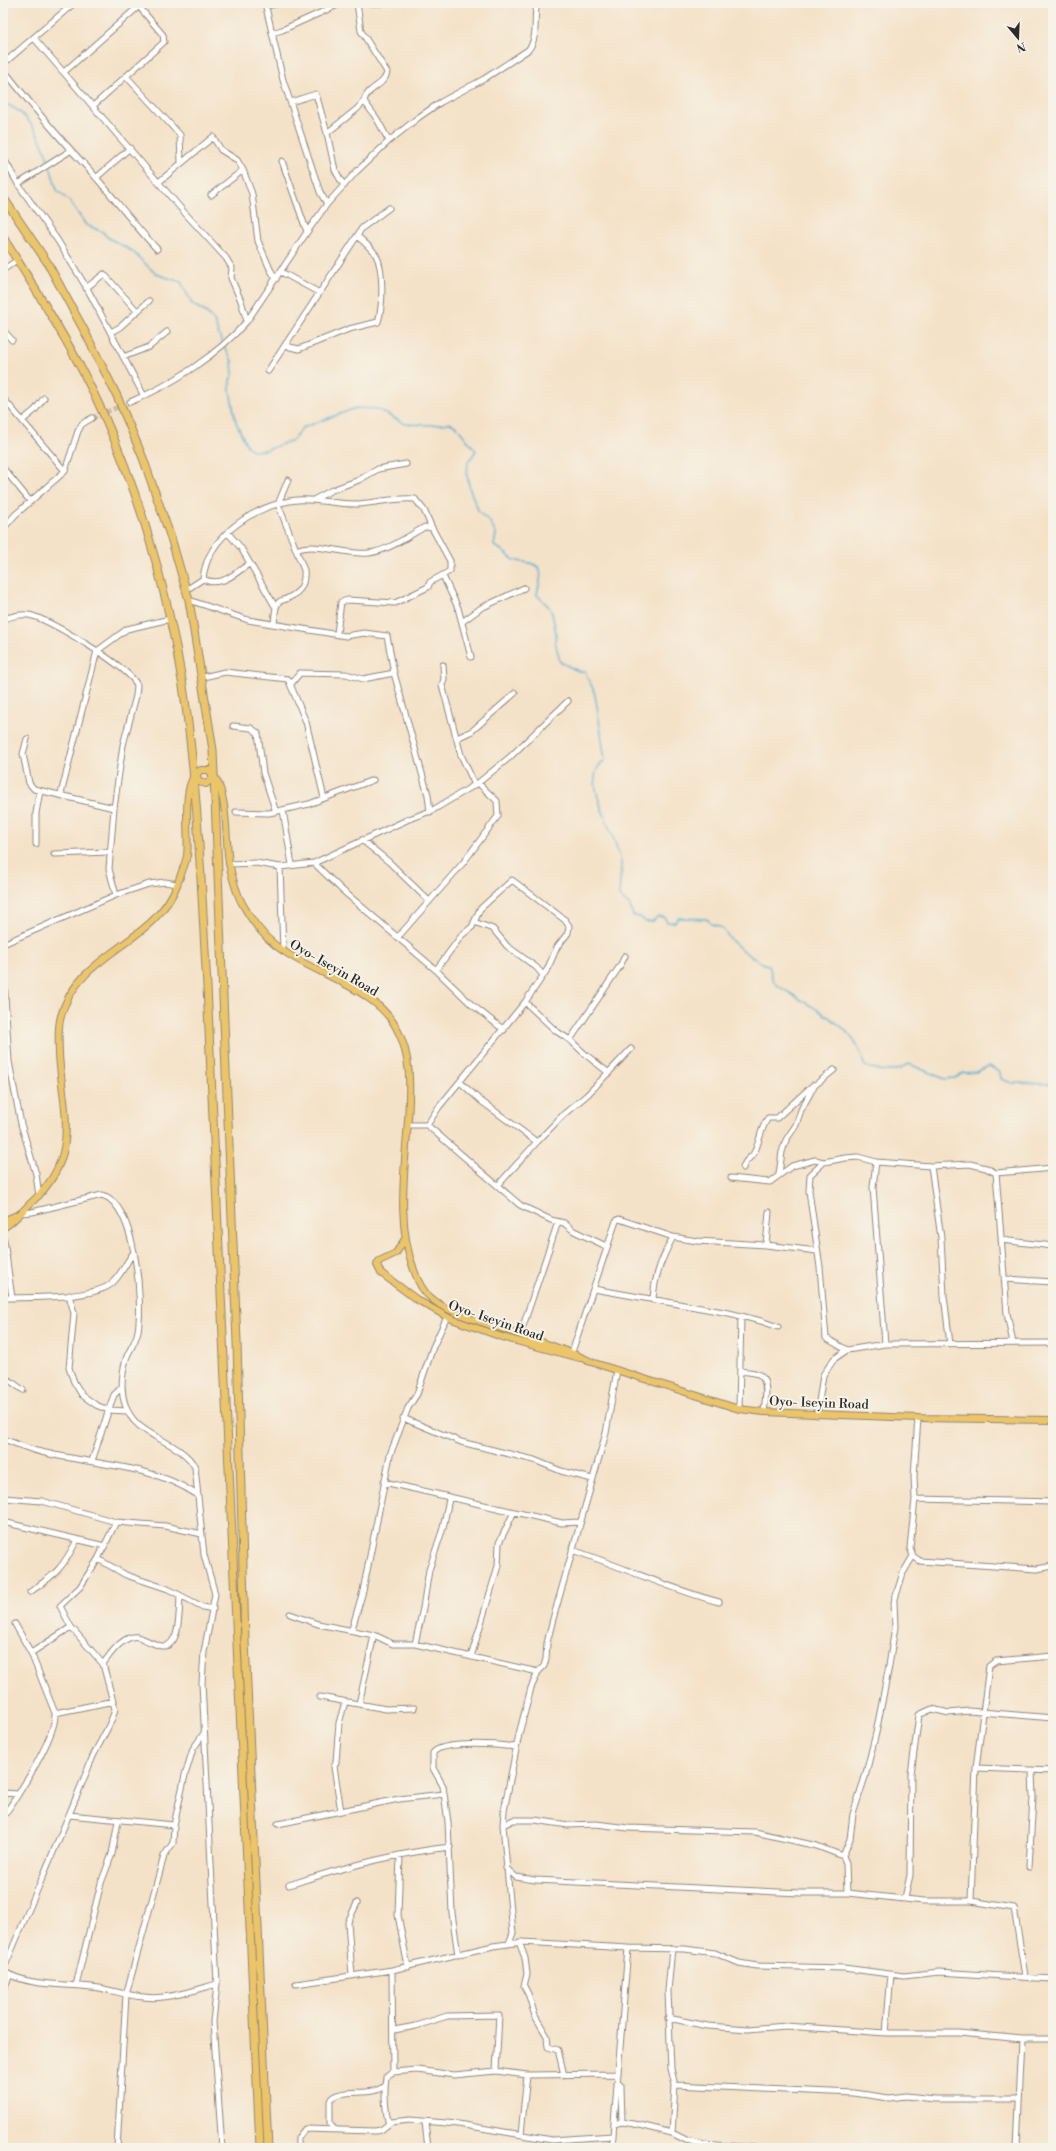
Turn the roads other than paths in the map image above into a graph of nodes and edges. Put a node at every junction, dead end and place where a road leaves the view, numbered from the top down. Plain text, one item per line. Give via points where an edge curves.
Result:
1 (74, 3) edge
2 (280, 3) edge
3 (342, 3) edge
4 (357, 3) edge
5 (366, 3) edge
6 (382, 3) edge
7 (537, 3) edge
8 (138, 5) edge
9 (265, 5) edge
10 (272, 33) junction
11 (34, 38) junction
12 (3, 64) edge
13 (3, 69) edge
14 (64, 72) junction
15 (126, 76) junction
16 (364, 101) junction
17 (291, 102) junction
18 (94, 106) junction
19 (327, 133) junction
20 (389, 141) junction
21 (130, 148) junction
22 (70, 151) junction
23 (3, 157) edge
24 (282, 161) dead end
25 (181, 163) junction
26 (242, 170) junction
27 (96, 178) junction
28 (160, 181) junction
29 (18, 184) junction
30 (344, 186) junction
31 (211, 195) dead end
32 (3, 197) edge
33 (327, 204) junction
34 (389, 208) dead end
35 (307, 232) junction
36 (356, 236) junction
37 (3, 237) edge
38 (157, 249) dead end
39 (17, 260) junction
40 (3, 270) edge
41 (281, 272) junction
42 (276, 279) junction
43 (86, 288) junction
44 (318, 292) junction
45 (149, 302) dead end
46 (137, 311) junction
47 (247, 321) junction
48 (107, 325) junction
49 (3, 330) edge
50 (167, 332) dead end
51 (12, 340) dead end
52 (286, 344) junction
53 (123, 357) junction
54 (268, 372) dead end
55 (144, 396) junction
56 (3, 398) edge
57 (44, 398) dead end
58 (130, 402) tunnel mouth
59 (92, 418) tunnel mouth
60 (23, 420) junction
61 (406, 464) dead end
62 (3, 468) edge
63 (65, 471) junction
64 (288, 480) dead end
65 (314, 500) junction
66 (30, 502) junction
67 (278, 504) junction
68 (432, 528) junction
69 (3, 529) edge
70 (228, 533) junction
71 (296, 550) junction
72 (249, 564) junction
73 (444, 576) junction
74 (203, 579) junction
75 (524, 588) dead end
76 (186, 590) junction
77 (189, 600) junction
78 (276, 608) junction
79 (3, 619) edge
80 (170, 619) junction
81 (462, 622) junction
82 (274, 624) junction
83 (337, 633) junction
84 (97, 651) junction
85 (471, 657) dead end
86 (443, 665) dead end
87 (394, 673) junction
88 (203, 676) junction
89 (291, 684) junction
90 (515, 693) dead end
91 (568, 701) dead end
92 (233, 726) dead end
93 (457, 738) junction
94 (27, 739) dead end
95 (198, 778) junction
96 (212, 779) junction
97 (372, 780) dead end
98 (476, 784) junction
99 (194, 788) junction
100 (40, 791) junction
101 (61, 794) junction
102 (189, 794) junction
103 (221, 794) junction
104 (324, 798) junction
105 (114, 808) junction
106 (283, 810) junction
107 (236, 812) dead end
108 (276, 812) junction
109 (430, 812) junction
110 (362, 840) junction
111 (36, 844) dead end
112 (110, 852) junction
113 (54, 854) dead end
114 (314, 863) junction
115 (229, 864) junction
116 (292, 865) junction
117 (280, 867) junction
118 (177, 884) junction
119 (116, 895) junction
120 (429, 901) junction
121 (474, 922) junction
122 (398, 937) junction
123 (3, 944) edge
124 (283, 949) dead end
125 (625, 956) dead end
126 (3, 963) edge
127 (436, 970) junction
128 (543, 975) junction
129 (525, 1002) junction
130 (504, 1030) junction
131 (570, 1040) junction
132 (631, 1049) dead end
133 (834, 1070) dead end
134 (609, 1073) junction
135 (818, 1081) junction
136 (461, 1083) junction
137 (427, 1124) junction
138 (408, 1125) junction
139 (537, 1142) junction
140 (824, 1162) junction
141 (876, 1162) junction
142 (931, 1166) junction
143 (743, 1168) dead end
144 (1053, 1168) edge
145 (996, 1173) junction
146 (779, 1174) junction
147 (731, 1178) dead end
148 (499, 1184) junction
149 (39, 1196) junction
150 (769, 1212) dead end
151 (20, 1213) junction
152 (3, 1221) edge
153 (557, 1225) dead end
154 (3, 1228) edge
155 (673, 1237) junction
156 (405, 1239) junction
157 (4, 1240) dead end
158 (1001, 1240) junction
159 (766, 1245) junction
160 (606, 1246) junction
161 (817, 1251) junction
162 (134, 1252) junction
163 (1005, 1279) junction
164 (1053, 1282) edge
165 (594, 1289) junction
166 (69, 1295) junction
167 (3, 1298) edge
168 (12, 1298) junction
169 (653, 1300) junction
170 (447, 1316) junction
171 (741, 1316) junction
172 (778, 1327) dead end
173 (520, 1335) junction
174 (1013, 1343) junction
175 (1053, 1343) edge
176 (885, 1344) junction
177 (950, 1344) junction
178 (847, 1350) junction
179 (572, 1352) junction
180 (592, 1362) junction
181 (618, 1370) junction
182 (740, 1371) junction
183 (3, 1379) edge
184 (122, 1387) junction
185 (23, 1390) dead end
186 (739, 1409) junction
187 (108, 1410) junction
188 (127, 1411) junction
189 (764, 1412) junction
190 (816, 1415) junction
191 (404, 1418) junction
192 (918, 1418) junction
193 (1053, 1420) edge
194 (3, 1439) edge
195 (92, 1461) junction
196 (592, 1479) junction
197 (384, 1482) junction
198 (196, 1494) junction
199 (3, 1498) edge
200 (450, 1499) junction
201 (915, 1499) junction
202 (1053, 1502) edge
203 (514, 1512) junction
204 (3, 1522) edge
205 (116, 1522) junction
206 (579, 1522) junction
207 (202, 1534) junction
208 (77, 1540) junction
209 (105, 1546) junction
210 (572, 1550) junction
211 (913, 1556) junction
212 (98, 1559) junction
213 (1053, 1566) edge
214 (30, 1592) dead end
215 (180, 1596) junction
216 (719, 1602) dead end
217 (213, 1609) junction
218 (290, 1614) dead end
219 (15, 1624) dead end
220 (71, 1627) junction
221 (352, 1629) junction
222 (374, 1636) junction
223 (415, 1644) junction
224 (31, 1653) junction
225 (1053, 1656) edge
226 (471, 1657) junction
227 (102, 1664) junction
228 (538, 1672) junction
229 (320, 1697) dead end
230 (114, 1701) junction
231 (345, 1702) junction
232 (359, 1704) junction
233 (414, 1708) dead end
234 (982, 1712) junction
235 (55, 1713) junction
236 (1053, 1718) edge
237 (204, 1733) junction
238 (516, 1746) junction
239 (976, 1768) junction
240 (1032, 1770) junction
241 (1053, 1772) edge
242 (3, 1793) edge
243 (18, 1794) junction
244 (444, 1794) junction
245 (504, 1810) junction
246 (340, 1811) junction
247 (69, 1815) junction
248 (3, 1817) edge
249 (513, 1820) junction
250 (118, 1821) junction
251 (278, 1824) dead end
252 (174, 1825) junction
253 (503, 1825) junction
254 (450, 1847) junction
255 (400, 1855) junction
256 (843, 1856) junction
257 (1029, 1867) dead end
258 (506, 1868) junction
259 (516, 1877) junction
260 (507, 1880) junction
261 (289, 1885) dead end
262 (847, 1893) junction
263 (905, 1898) junction
264 (971, 1901) junction
265 (356, 1903) dead end
266 (513, 1933) junction
267 (520, 1942) junction
268 (509, 1943) junction
269 (628, 1948) junction
270 (672, 1948) junction
271 (458, 1955) junction
272 (408, 1967) junction
273 (392, 1970) junction
274 (10, 1975) junction
275 (891, 1975) junction
276 (352, 1976) junction
277 (1025, 1976) junction
278 (1053, 1979) edge
279 (217, 1984) junction
280 (296, 1984) dead end
281 (76, 1985) junction
282 (3, 1990) edge
283 (126, 1994) junction
284 (668, 2018) junction
285 (394, 2030) junction
286 (886, 2033) junction
287 (1022, 2039) junction
288 (1053, 2039) edge
289 (496, 2071) junction
290 (393, 2072) junction
291 (618, 2074) junction
292 (527, 2075) junction
293 (564, 2075) junction
294 (617, 2082) junction
295 (675, 2085) junction
296 (384, 2086) junction
297 (1018, 2098) junction
298 (391, 2122) junction
299 (425, 2122) junction
300 (622, 2122) junction
301 (614, 2124) junction
302 (335, 2129) junction
303 (672, 2133) junction
304 (520, 2134) junction
305 (613, 2136) junction
306 (117, 2148) edge
307 (222, 2148) edge
308 (260, 2148) edge
309 (268, 2148) edge
310 (298, 2148) edge
311 (428, 2148) edge
312 (612, 2148) edge
313 (734, 2148) edge
314 (754, 2148) edge
315 (1017, 2148) edge

1 - 11 street
2 - 9 street
3 - 10 street
4 - 16 street via 361,31 387,72 383,81 366,94
5 - 6 street
7 - 20 street via 534,38 528,50 484,79 441,102
8 - 14 street
8 - 15 street via 165,39
9 - 10 street
10 - 17 street
11 - 12 street
11 - 14 street
13 - 22 street
14 - 18 street
15 - 18 street
15 - 25 street via 180,135
16 - 19 street
16 - 20 street
17 - 19 street via 316,94
17 - 33 street via 320,192
18 - 21 street
19 - 30 street via 335,170
20 - 30 street
21 - 27 street
21 - 28 street
22 - 27 street
22 - 29 street
23 - 29 street
24 - 35 street
25 - 26 street via 213,137 221,150 237,160
25 - 28 street
26 - 31 street
26 - 42 street via 252,194 258,242
27 - 38 street
28 - 47 street via 183,211 226,258 232,268 231,278
29 - 43 street via 58,241
30 - 33 street
32 - 76 highway via 47,262 117,396 143,458
33 - 35 street
34 - 36 street via 362,228
35 - 41 street
36 - 44 street
36 - 52 street via 375,255 380,265 381,312 378,322 349,329 299,349
37 - 39 highway
39 - 40 street
39 - 80 highway via 50,310 83,372 111,436 134,491
41 - 42 street
41 - 44 street
42 - 47 street
43 - 46 street via 104,274
43 - 48 street
44 - 52 street
45 - 46 street
46 - 48 street via 111,332
47 - 55 street via 227,342
48 - 53 street
49 - 51 street
50 - 53 street via 149,347
52 - 54 street
53 - 55 street
55 - 58 street
56 - 60 street
57 - 60 street
59 - 63 street via 82,424 78,431
60 - 63 street
61 - 65 street via 378,469
62 - 66 street
63 - 66 street
64 - 67 street
65 - 67 street
65 - 68 street via 356,504 401,498 415,500 424,510
66 - 69 street
67 - 70 street via 246,517
67 - 71 street
68 - 71 street via 425,527 371,553 312,546
68 - 73 street via 450,561 450,571
70 - 72 street via 241,548
70 - 74 street via 216,545 204,569
71 - 78 street via 304,570 302,587 279,602
72 - 74 street via 219,583
72 - 78 street
73 - 81 street
73 - 83 street via 430,582 428,587 395,602 341,602
74 - 76 street
75 - 81 street via 481,608
76 - 77 highway
77 - 82 street via 229,614
77 - 88 highway
78 - 82 street
79 - 84 street via 17,615 33,616
80 - 84 street via 127,630
80 - 95 highway
81 - 85 street
82 - 83 street
83 - 87 street via 346,636 386,636
84 - 101 street
84 - 105 street via 125,672 137,685 123,745
86 - 93 street via 442,685
87 - 89 street via 363,679 346,674 300,673
87 - 109 street via 428,795
88 - 89 street via 225,672 288,679
88 - 96 highway
89 - 104 street via 306,722
90 - 93 street via 472,731
91 - 98 street via 510,757
92 - 108 street via 251,728 258,733 263,774
93 - 98 street
94 - 100 street via 22,754 29,783
95 - 96 main road
95 - 96 main road via 203,769
95 - 99 highway
95 - 99 main road
95 - 102 main road
96 - 103 main road
96 - 103 main road, Oyo- Iseyin Road
96 - 309 highway via 237,1342 245,1641
97 - 104 street
98 - 109 street
98 - 120 street via 497,801 498,816
99 - 102 main road
99 - 308 highway via 206,979
100 - 101 street
100 - 111 street via 36,813
101 - 105 street
102 - 118 main road via 186,857
103 - 115 main road, Oyo- Iseyin Road
104 - 106 street
105 - 112 street
106 - 108 street
106 - 116 street
107 - 108 street
109 - 110 street
110 - 114 street
110 - 120 street
112 - 113 street
112 - 119 street via 109,869
114 - 116 street
114 - 122 street
115 - 117 street via 256,863
115 - 138 main road, Oyo- Iseyin Road via 242,903 266,937 302,964 362,994 386,1013 395,1024 407,1052 410,1072
116 - 117 street
117 - 124 street
118 - 119 street via 149,884
118 - 149 main road via 166,904 152,921 88,970 75,984 66,1000 58,1031 67,1115 66,1142 55,1174
119 - 123 street
120 - 122 street
121 - 127 street
121 - 128 street via 493,929 507,946
121 - 128 street via 480,909 508,881 515,881 565,920 569,926 568,933 557,947
122 - 127 street
125 - 131 street
126 - 149 street via 9,1062
127 - 130 street via 471,1004
128 - 129 street
129 - 130 street
129 - 131 street
130 - 136 street
131 - 134 street
132 - 134 street
133 - 135 street
134 - 139 street
135 - 143 street via 777,1118 768,1118 763,1125 754,1153 746,1159
135 - 146 street via 786,1140
136 - 137 street
136 - 139 street
137 - 138 street
137 - 148 street
138 - 156 main road, Oyo- Iseyin Road
139 - 148 street
140 - 141 street via 858,1157
140 - 146 street via 815,1160 792,1166
140 - 161 street via 810,1175 809,1191
141 - 142 street
141 - 176 street via 873,1188
142 - 145 street via 970,1164
142 - 177 street via 941,1238
144 - 145 street
145 - 158 street
146 - 147 street via 767,1182
148 - 160 street via 520,1205
149 - 151 main road
150 - 159 street
151 - 152 main road
151 - 154 main road
151 - 162 street via 102,1194 108,1196 119,1207
153 - 173 street
155 - 159 street
155 - 160 street via 619,1220 616,1221
155 - 169 street via 661,1260 653,1289
156 - 170 main road, Oyo- Iseyin Road via 396,1253 379,1261 377,1269 416,1299
156 - 173 main road, Oyo- Iseyin Road via 416,1278 429,1297 464,1316
157 - 168 street
158 - 163 street
158 - 164 street via 1053,1246
159 - 161 street
160 - 165 street
161 - 178 street via 826,1338
162 - 166 street via 108,1286 83,1294
162 - 184 street via 139,1287 139,1320 134,1344 126,1359
163 - 164 street
163 - 174 street
165 - 169 street
165 - 179 street
166 - 168 street
166 - 187 street via 74,1313 69,1368 82,1395
167 - 168 street
169 - 171 street
170 - 180 main road, Oyo- Iseyin Road via 502,1337
170 - 191 street via 417,1394
171 - 172 street
171 - 182 street
173 - 179 main road, Oyo- Iseyin Road
174 - 175 street
174 - 177 street
176 - 177 street
176 - 178 street
178 - 190 street via 834,1359 823,1375
179 - 180 main road, Oyo- Iseyin Road
180 - 181 main road, Oyo- Iseyin Road
181 - 186 main road, Oyo- Iseyin Road
181 - 196 street via 606,1434
182 - 186 street
182 - 189 street via 759,1374 762,1377 766,1396
183 - 185 street via 9,1380
184 - 187 street via 114,1395
184 - 188 street
186 - 189 main road, Oyo- Iseyin Road
187 - 188 street
187 - 195 street
188 - 198 street via 133,1421 143,1429 182,1452 192,1461 195,1468
189 - 190 main road, Oyo- Iseyin Road
190 - 192 main road, Oyo- Iseyin Road
191 - 196 street via 461,1442 534,1460 561,1471
191 - 197 street via 390,1455
192 - 193 main road, Oyo- Iseyin Road
192 - 201 street
194 - 195 street via 41,1452
195 - 198 street via 166,1478
196 - 206 street
197 - 200 street
197 - 221 street via 363,1591
198 - 207 street
199 - 205 street via 53,1503
200 - 203 street
200 - 223 street via 429,1570
201 - 202 street
201 - 211 street via 910,1548
203 - 206 street via 562,1523
203 - 226 street via 499,1543 498,1566
204 - 208 street
205 - 207 street via 165,1526
205 - 209 street
206 - 210 street
207 - 217 street via 204,1555 215,1594
208 - 209 street
208 - 214 street via 56,1574
209 - 212 street
210 - 216 street
210 - 228 street via 547,1643 546,1659
211 - 213 street via 920,1561 1001,1567 1037,1569
211 - 256 street via 903,1573 894,1602 893,1643 876,1733 866,1777 853,1814 850,1839
212 - 215 street via 126,1575 168,1589
212 - 220 street via 80,1587 60,1606
215 - 217 street
215 - 227 street via 176,1637 171,1644 162,1646 136,1636 132,1637 115,1648
217 - 237 street via 204,1652
218 - 221 street via 318,1624
219 - 224 street
220 - 224 street
220 - 227 street
221 - 222 street
222 - 223 street via 393,1644
222 - 232 street
223 - 226 street
224 - 235 street
225 - 234 street via 992,1662 989,1666
226 - 228 street
227 - 230 street
228 - 238 street via 531,1688
229 - 231 street
230 - 235 street
230 - 247 street via 114,1714 100,1740
231 - 232 street
231 - 246 street via 334,1767
232 - 233 street via 386,1709
234 - 236 street
234 - 239 street
234 - 263 street via 948,1713 932,1709 919,1715 912,1774 910,1875
235 - 243 street via 56,1720 52,1733
237 - 252 street via 191,1755
237 - 279 street
238 - 244 street via 479,1744 435,1750 434,1768
238 - 245 street
239 - 240 street
239 - 264 street
240 - 241 street
240 - 257 street
242 - 243 street
243 - 248 street
244 - 246 street via 399,1799
244 - 254 street
245 - 249 street
245 - 253 street
246 - 251 street
247 - 250 street
247 - 274 street via 3,1970
249 - 253 street
249 - 256 street via 628,1828 755,1832 817,1846
250 - 252 street
250 - 281 street via 112,1854 101,1883
252 - 283 street via 174,1843 164,1856
253 - 258 street
254 - 255 street
254 - 271 street via 452,1913
255 - 261 street
255 - 272 street via 398,1915
256 - 262 street via 846,1863
258 - 259 street
258 - 260 street
259 - 260 street
259 - 262 street via 598,1884
260 - 266 street
262 - 263 street
263 - 264 street
264 - 277 street via 1014,1908
265 - 276 street via 348,1922
266 - 267 street
266 - 268 street
267 - 268 street
267 - 269 street
267 - 293 street via 527,1969 524,1986 535,2016 546,2036 548,2047 558,2050
268 - 271 street
269 - 270 street
269 - 291 street
270 - 275 street via 715,1953 745,1964 873,1970
270 - 284 street
271 - 272 street
272 - 273 street
273 - 276 street
273 - 285 street
274 - 281 street via 36,1982
274 - 282 street
275 - 277 street via 939,1972
275 - 286 street
276 - 280 street
277 - 278 street
279 - 283 street via 162,1997
279 - 307 street via 213,2022
281 - 283 street
283 - 306 street
284 - 286 street via 708,2026 748,2029 786,2026
284 - 295 street via 671,2069
285 - 289 street via 447,2016 499,2015
285 - 290 street
286 - 287 street via 965,2034
287 - 288 street
287 - 297 street
289 - 290 street via 454,2075 417,2070
289 - 292 street
290 - 296 street via 386,2077
291 - 293 street
291 - 294 street
292 - 293 street
292 - 304 street
294 - 300 street via 621,2086
294 - 301 street
295 - 297 street via 854,2093 889,2098
295 - 303 street
296 - 298 street via 388,2120
296 - 302 street via 380,2090 350,2093 332,2099 330,2123
297 - 315 street
298 - 299 street
298 - 302 street via 381,2130 375,2131
299 - 304 street via 458,2124
299 - 311 street
300 - 301 street
300 - 303 street
301 - 305 street
302 - 310 street via 305,2129 298,2138
303 - 313 street via 686,2140
304 - 305 street via 552,2140
305 - 312 street
313 - 314 street

